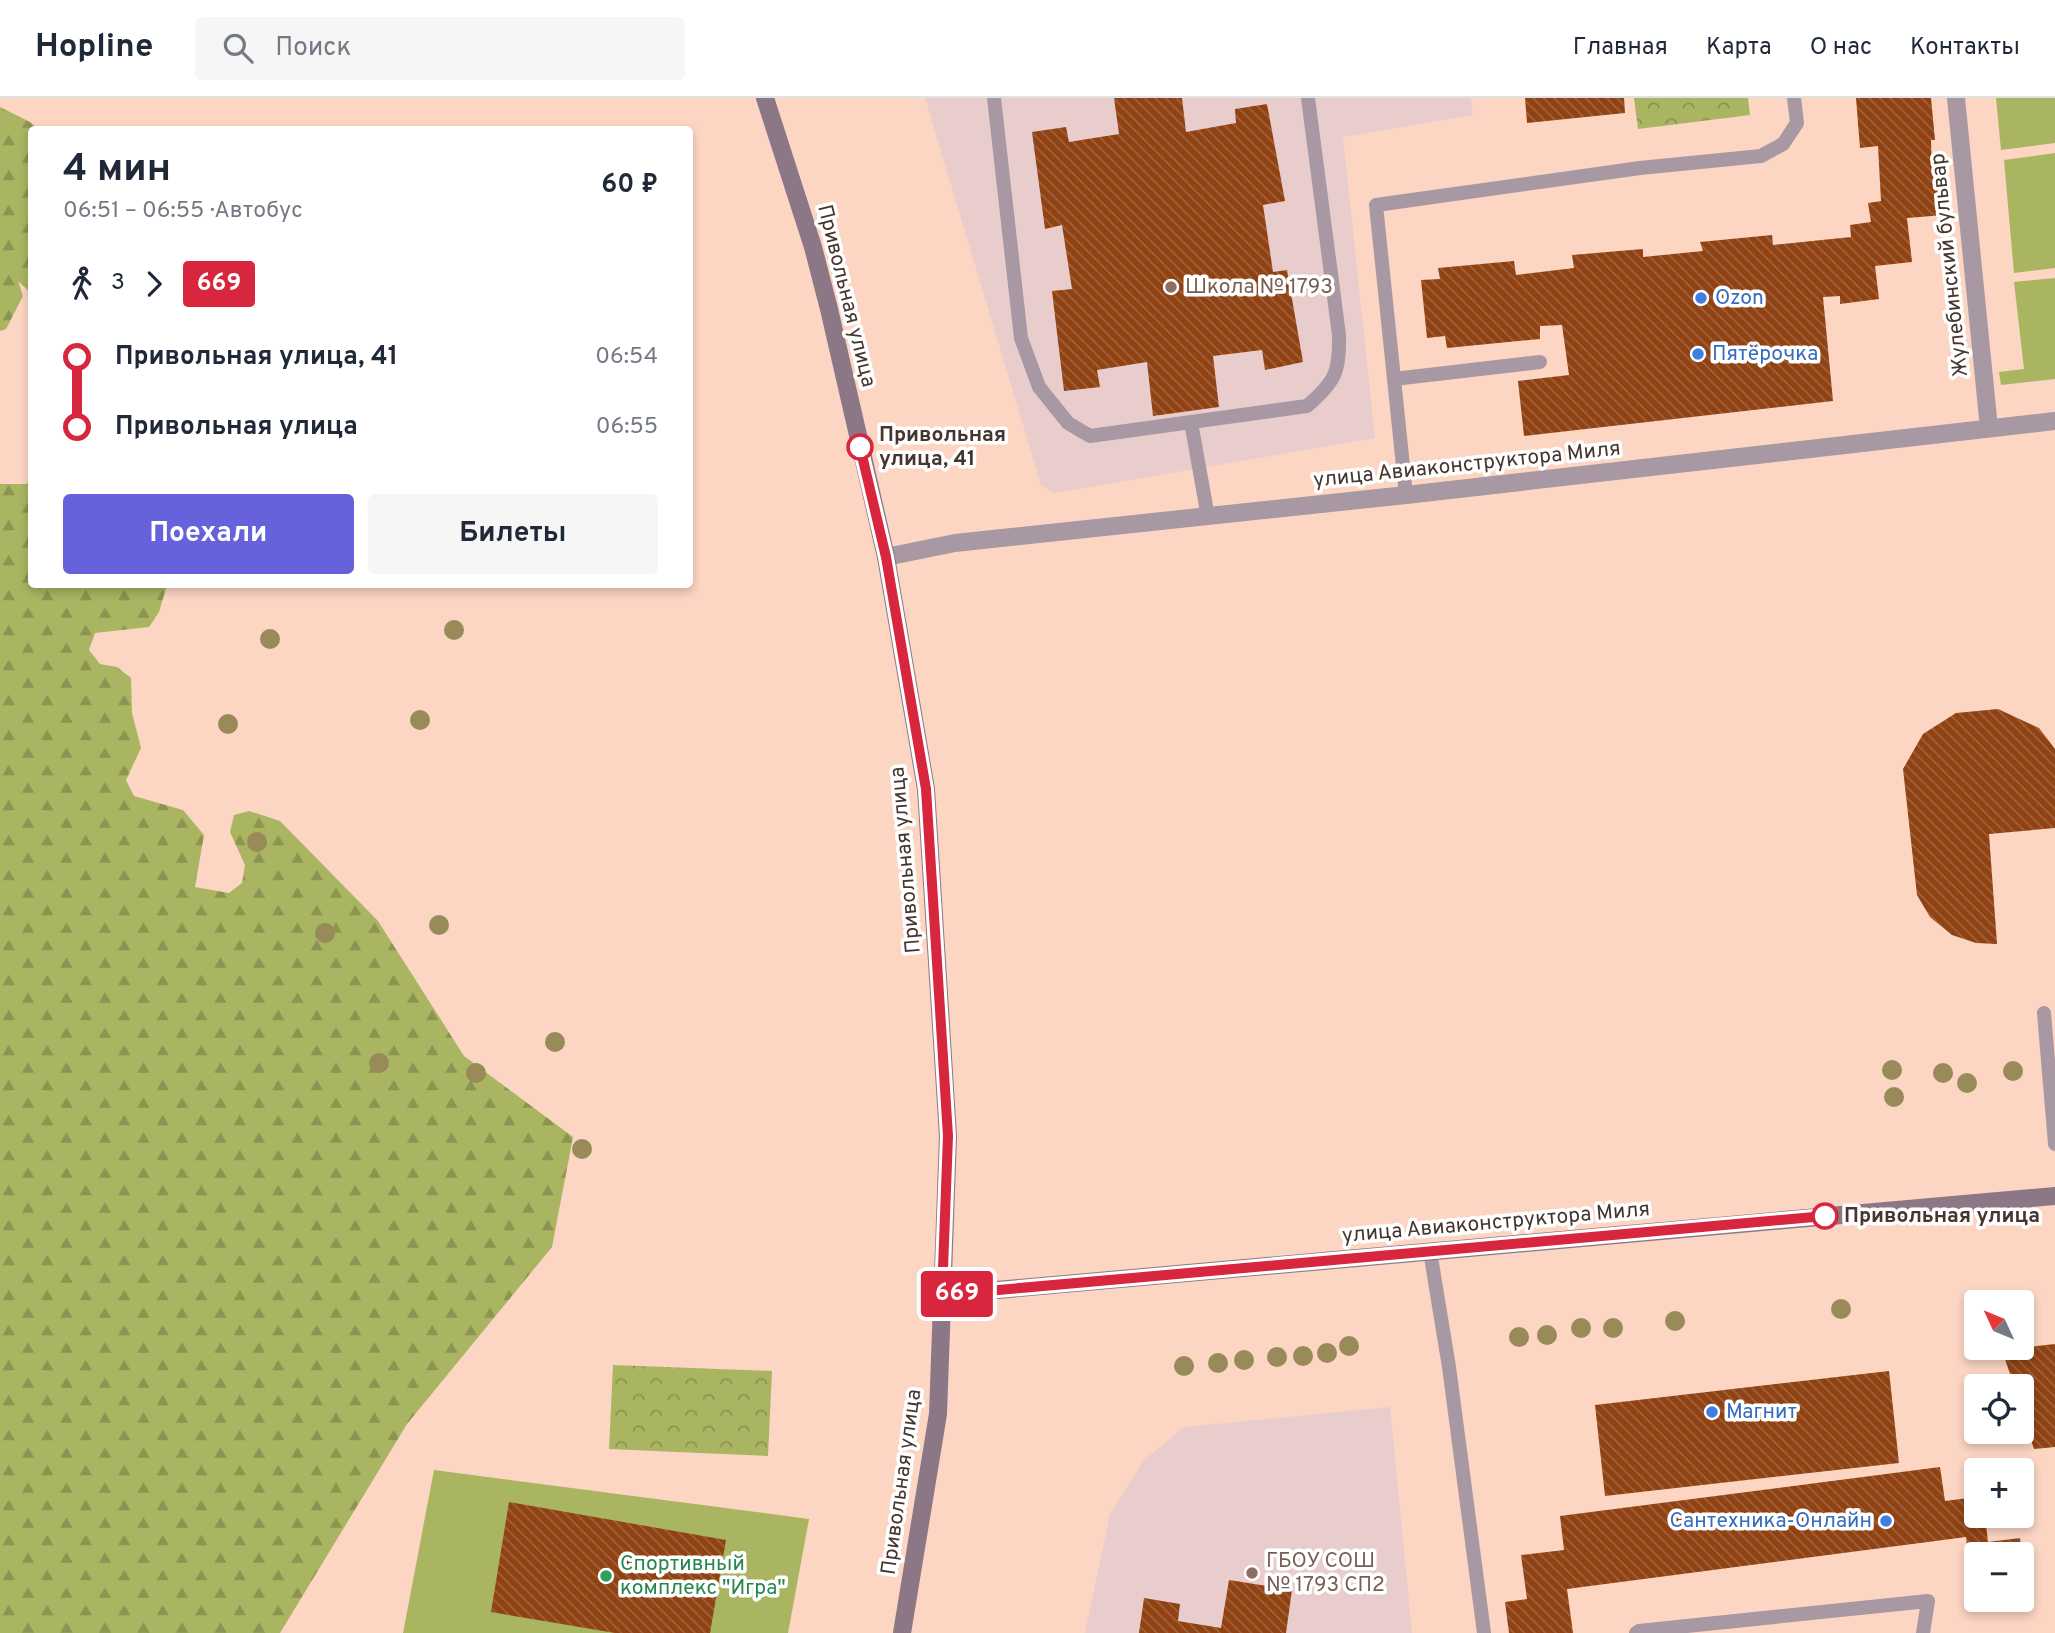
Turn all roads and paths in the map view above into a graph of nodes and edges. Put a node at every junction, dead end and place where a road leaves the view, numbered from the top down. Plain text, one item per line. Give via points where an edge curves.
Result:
1 (765, 98) edge
2 (994, 98) edge
3 (1308, 98) edge
4 (1794, 98) edge
5 (1956, 98) edge
6 (1540, 362) dead end
7 (1394, 379) junction
8 (2055, 421) edge
9 (1191, 422) junction
10 (1989, 428) junction
11 (1406, 495) junction
12 (1208, 517) junction
13 (886, 557) junction
14 (2044, 1013) dead end
15 (2055, 1144) edge
16 (2055, 1196) edge
17 (1430, 1251) junction
18 (942, 1295) junction
19 (902, 1633) edge
20 (1485, 1633) edge
21 (1636, 1633) edge
22 (1923, 1633) edge

1 - 13 main road, Привольная улица via 813,247
2 - 9 lane via 1021,338 1039,387 1068,423 1090,436
3 - 9 lane via 1340,364 1327,389 1307,406
4 - 7 lane via 1797,123 1783,144 1761,156 1376,205
5 - 10 street, Жулебинский бульвар
6 - 7 lane
7 - 11 lane
8 - 10 street, улица Авиаконструктора Миля
9 - 12 lane
10 - 11 street, улица Авиаконструктора Миля
11 - 12 street, улица Авиаконструктора Миля
12 - 13 street, улица Авиаконструктора Миля via 955,543
13 - 18 main road, Привольная улица via 926,789 948,1136
14 - 15 lane
16 - 17 main road, улица Авиаконструктора Миля
17 - 18 main road, улица Авиаконструктора Миля
17 - 20 lane
18 - 19 main road, Привольная улица via 938,1414
21 - 22 lane via 1927,1601

